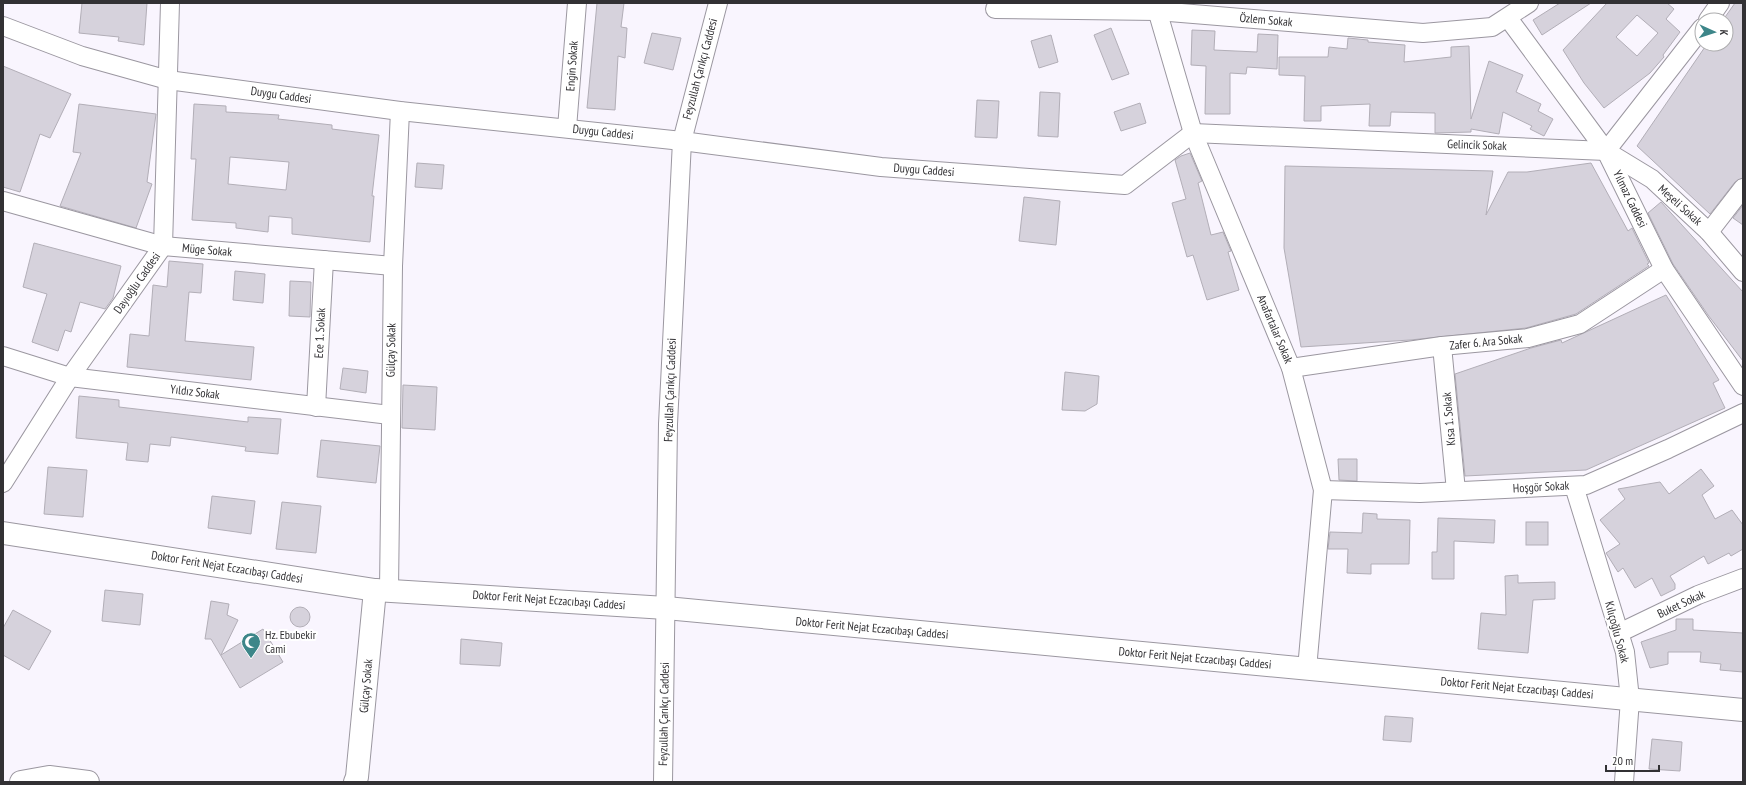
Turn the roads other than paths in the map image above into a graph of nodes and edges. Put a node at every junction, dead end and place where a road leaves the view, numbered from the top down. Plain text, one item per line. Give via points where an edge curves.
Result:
1 (170, 3) edge
2 (577, 3) edge
3 (718, 3) edge
4 (1529, 3) edge
5 (1720, 3) edge
6 (1156, 7) edge
7 (995, 9) dead end
8 (1714, 12) edge
9 (1508, 18) junction
10 (3, 26) edge
11 (1694, 38) edge
12 (168, 80) junction
13 (400, 112) junction
14 (567, 128) junction
15 (1193, 133) junction
16 (682, 141) junction
17 (1606, 150) junction
18 (1743, 188) edge
19 (3, 201) edge
20 (1709, 232) junction
21 (164, 246) junction
22 (324, 260) junction
23 (393, 266) junction
24 (1664, 269) junction
25 (1743, 272) edge
26 (1442, 346) junction
27 (3, 356) edge
28 (1291, 368) junction
29 (70, 377) junction
30 (1743, 386) edge
31 (316, 407) junction
32 (1743, 413) edge
33 (390, 416) junction
34 (3, 483) edge
35 (1574, 486) junction
36 (1323, 490) junction
37 (1456, 492) junction
38 (3, 533) edge
39 (1743, 578) edge
40 (382, 590) junction
41 (666, 608) junction
42 (1619, 633) junction
43 (1307, 669) junction
44 (1630, 699) junction
45 (1743, 710) edge
46 (20, 782) edge
47 (88, 782) edge
48 (355, 782) edge
49 (663, 782) edge
50 (1624, 782) edge

1 - 12 street, Dayıoğlu Caddesi
2 - 14 street, Engin Sokak
3 - 16 street, Feyzullah Çarıkçı Caddesi
4 - 9 street, Özlem Sokak
5 - 8 street
6 - 7 street, Özlem Sokak
6 - 9 street, Özlem Sokak via 1423,33 1492,27
6 - 15 street, Anafartalar Sokak
9 - 17 street, Yılmaz Caddesi
10 - 12 street, Duygu Caddesi via 82,56
11 - 17 street
12 - 13 street, Duygu Caddesi
12 - 21 street, Dayıoğlu Caddesi
13 - 14 street, Duygu Caddesi
13 - 23 street, Gülçay Sokak
14 - 16 street, Duygu Caddesi
15 - 16 street, Duygu Caddesi via 1125,186 881,167
15 - 17 street, Gelincik Sokak
15 - 28 street, Anafartalar Sokak
16 - 41 street, Feyzullah Çarıkçı Caddesi via 668,424
17 - 20 street, Meşeli Sokak via 1652,179
17 - 24 street, Yılmaz Caddesi
18 - 20 street
19 - 21 street, Müge Sokak
20 - 25 street, Meşeli Sokak
21 - 22 street, Müge Sokak
21 - 29 street, Dayıoğlu Caddesi
22 - 23 street, Müge Sokak
22 - 31 street, Ece 1. Sokak
23 - 33 street, Gülçay Sokak
24 - 26 street, Zafer 6. Ara Sokak via 1580,324 1528,338
24 - 30 street, Yılmaz Caddesi
26 - 28 street, Zafer 6. Ara Sokak
26 - 37 street, Kısa 1. Sokak
27 - 29 street, Yıldız Sokak
28 - 36 street, Anafartalar Sokak
29 - 31 street, Yıldız Sokak
29 - 34 street, Dayıoğlu Caddesi
31 - 33 street, Yıldız Sokak
32 - 35 street, Hoşgör Sokak via 1600,479 1586,485
33 - 40 street, Gülçay Sokak
35 - 37 street, Hoşgör Sokak
35 - 42 street, Kılıçoğlu Sokak
36 - 37 street, Hoşgör Sokak
36 - 43 street, Anafartalar Sokak
38 - 40 main road, Doktor Ferit Nejat Eczacıbaşı Caddesi
39 - 42 street, Buket Sokak
40 - 41 main road, Doktor Ferit Nejat Eczacıbaşı Caddesi
40 - 48 main road, Gülçay Sokak
41 - 43 main road, Doktor Ferit Nejat Eczacıbaşı Caddesi
41 - 49 street, Feyzullah Çarıkçı Caddesi
42 - 44 street, Kılıçoğlu Sokak via 1625,652
43 - 44 main road, Doktor Ferit Nejat Eczacıbaşı Caddesi
44 - 45 main road, Doktor Ferit Nejat Eczacıbaşı Caddesi
44 - 50 street, Kılıçoğlu Sokak
46 - 47 main road via 49,777

